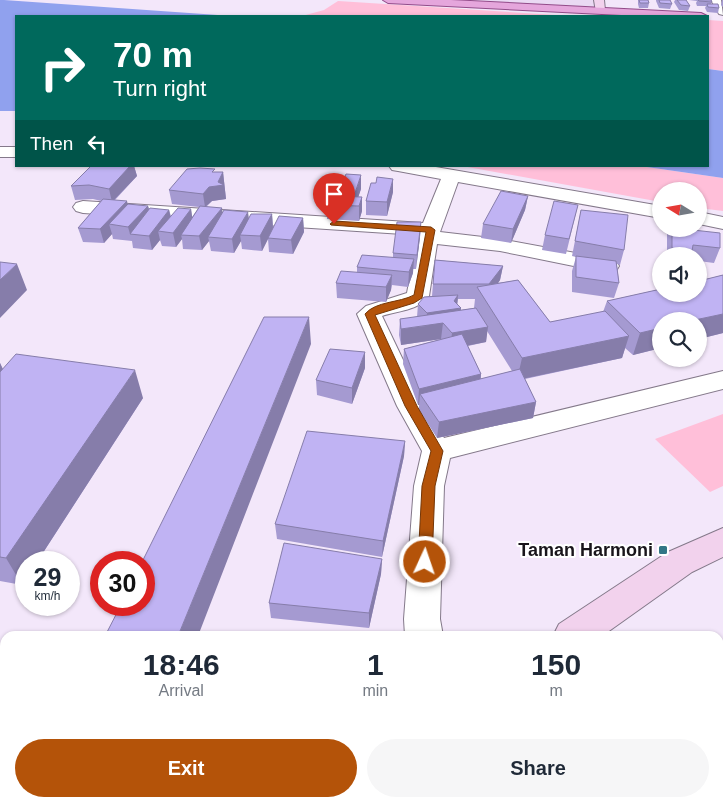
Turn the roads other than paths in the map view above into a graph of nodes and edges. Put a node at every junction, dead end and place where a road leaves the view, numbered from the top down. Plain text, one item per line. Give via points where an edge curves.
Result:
1 (388, 0) edge
2 (716, 0) edge
3 (600, 5) edge
4 (723, 12) edge
5 (692, 15) edge
6 (709, 17) edge
7 (723, 18) edge
8 (0, 152) edge
9 (15, 152) edge
10 (404, 167) edge
11 (452, 175) junction
12 (83, 207) dead end
13 (652, 210) edge
14 (708, 220) edge
15 (723, 222) edge
16 (429, 233) junction
17 (608, 266) edge
18 (723, 380) edge
19 (437, 451) junction
20 (723, 542) edge
21 (423, 631) edge
22 (579, 631) edge

1 - 3 main road
2 - 4 street
3 - 5 main road
6 - 7 main road
8 - 9 street
10 - 11 street
11 - 13 street
11 - 16 street
12 - 16 street
14 - 15 street
16 - 17 street
16 - 19 street via 418,296 370,314 411,406
18 - 19 street
19 - 21 street via 429,486
20 - 22 main road via 680,562

